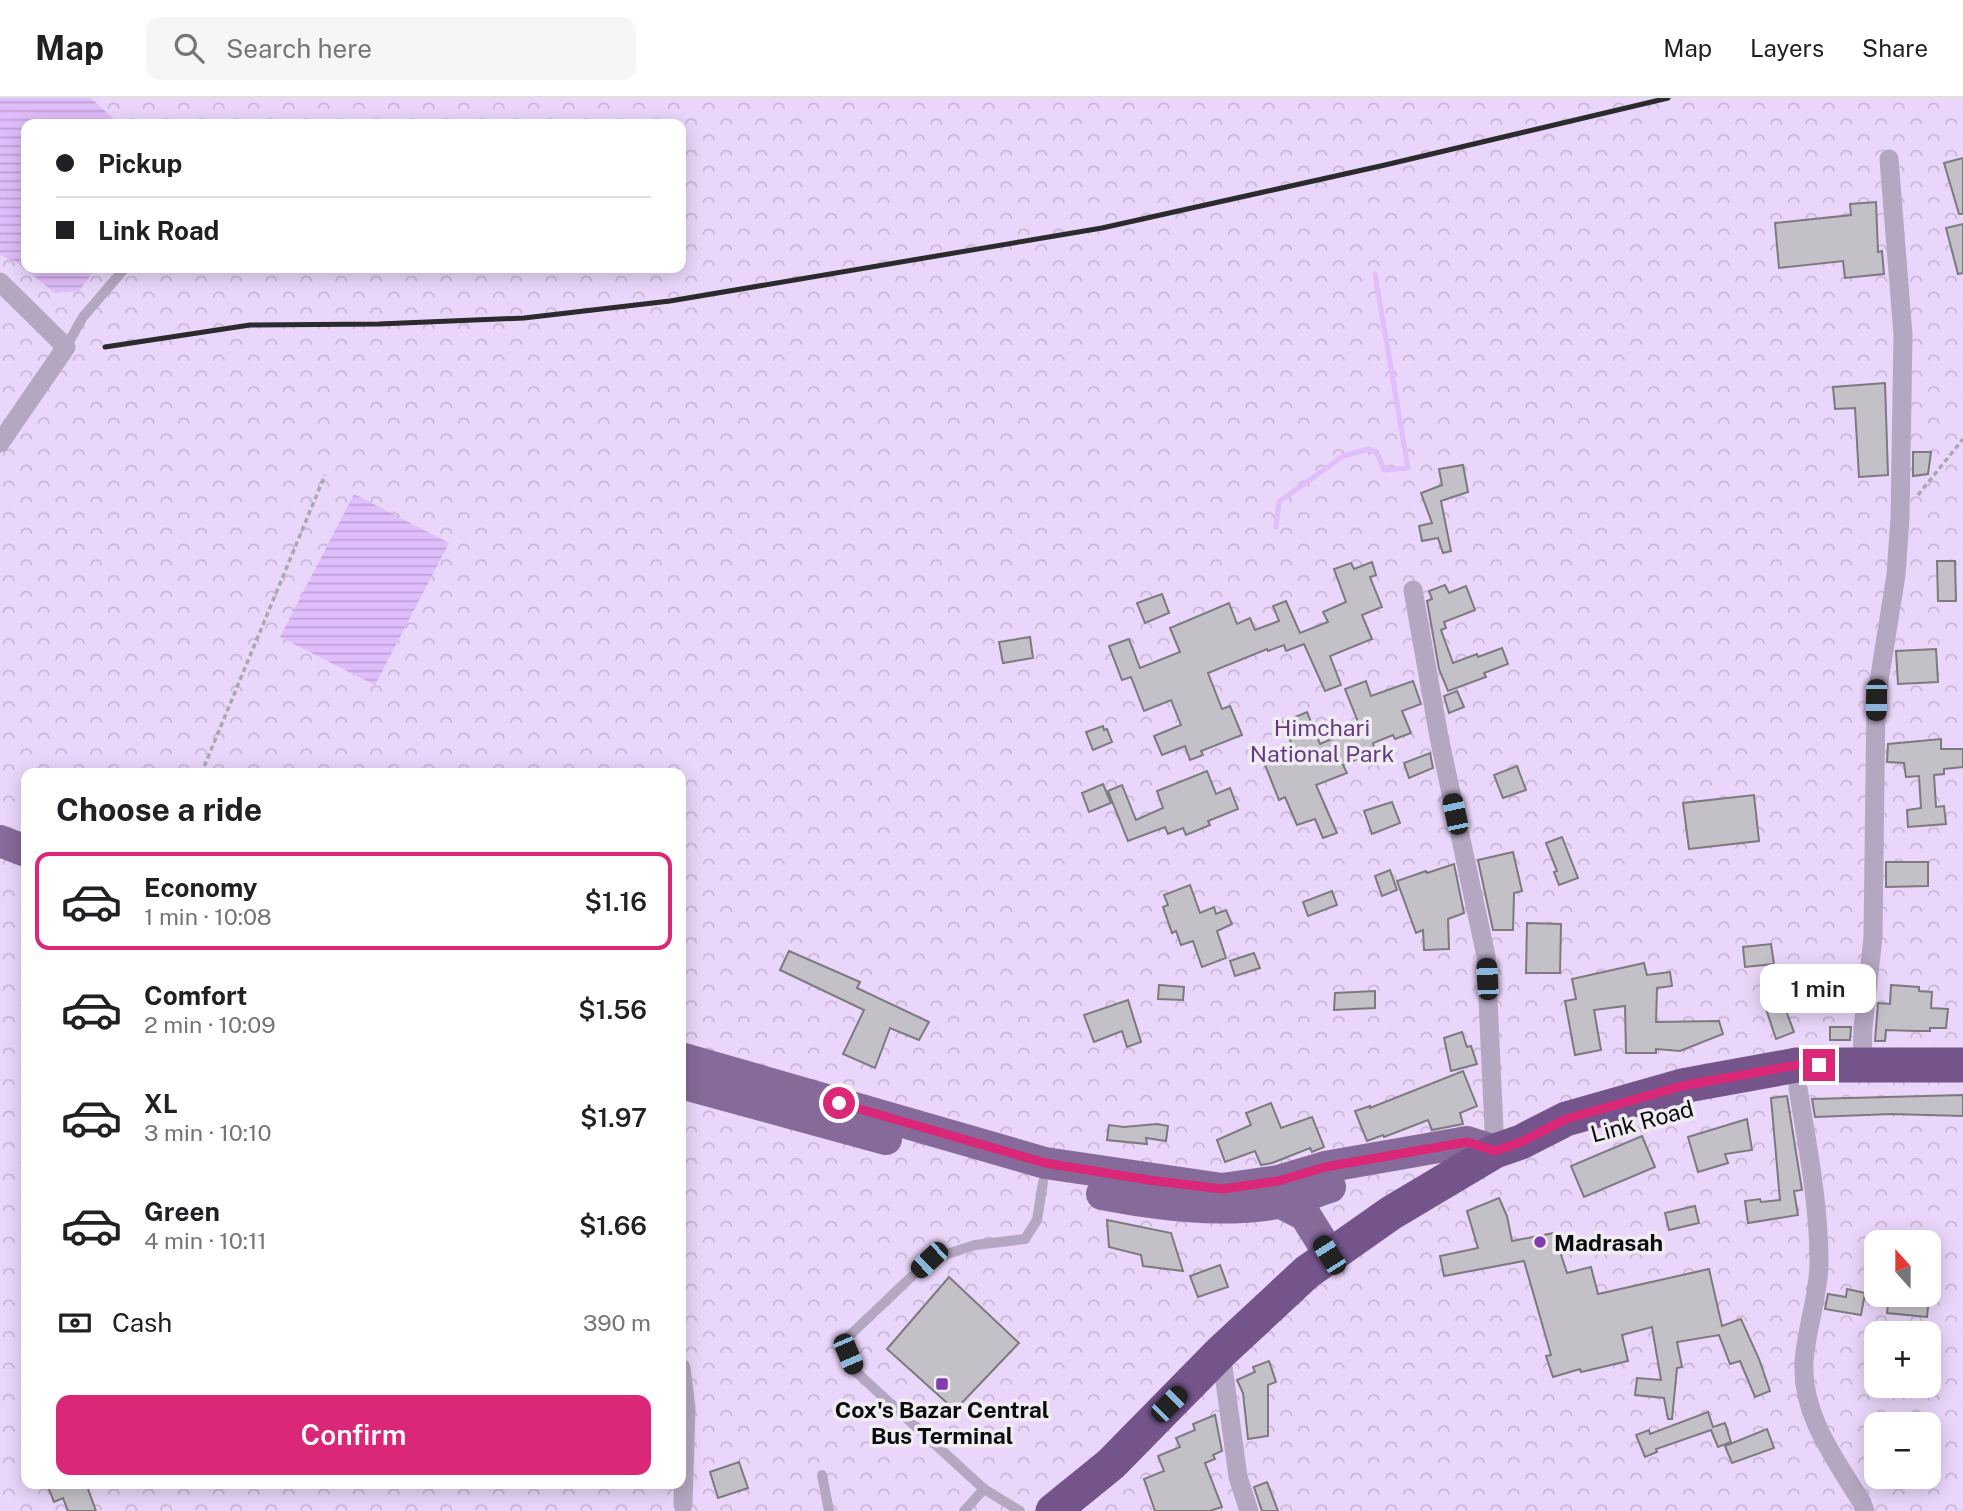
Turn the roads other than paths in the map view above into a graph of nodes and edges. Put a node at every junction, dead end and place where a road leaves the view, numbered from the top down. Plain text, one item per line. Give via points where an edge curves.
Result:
1 (1889, 159) dead end
2 (121, 273) edge
3 (0, 282) edge
4 (66, 347) junction
5 (0, 443) edge
6 (1413, 590) dead end
7 (0, 841) edge
8 (21, 849) edge
9 (0, 864) edge
10 (21, 871) edge
11 (686, 1059) edge
12 (1862, 1064) junction
13 (1963, 1065) edge
14 (686, 1084) edge
15 (1798, 1087) junction
16 (1963, 1087) edge
17 (1508, 1146) junction
18 (1043, 1182) junction
19 (1280, 1203) junction
20 (1329, 1255) junction
21 (1221, 1352) junction
22 (1111, 1464) junction
23 (822, 1475) dead end
24 (683, 1489) edge
25 (984, 1489) junction
26 (683, 1504) dead end
27 (829, 1511) edge
28 (964, 1511) edge
29 (1020, 1511) edge
30 (1053, 1511) edge
31 (1076, 1511) edge
32 (1249, 1511) edge
33 (1865, 1511) edge

1 - 12 street via 1903,335 1900,518 1876,700 1873,937
2 - 4 lane via 83,317
3 - 4 street
4 - 5 street
6 - 17 street via 1486,956
7 - 8 main road
9 - 10 main road
11 - 17 main road via 1045,1163 1210,1188 1278,1181 1325,1167 1467,1142
12 - 13 highway, Link Road
12 - 17 highway, Link Road via 1797,1065 1682,1086 1566,1119
14 - 18 main road
15 - 16 highway, Link Road
15 - 17 highway, Link Road via 1685,1107 1577,1139
15 - 33 street via 1818,1214 1819,1266 1804,1364 1808,1397 1817,1429
17 - 19 main road via 1332,1186
17 - 20 highway via 1391,1213
18 - 19 main road via 1152,1203 1224,1208
18 - 25 lane via 1037,1220 1025,1238 975,1245 929,1260 848,1337 855,1371
19 - 20 main road via 1304,1215
20 - 21 highway
21 - 22 highway
21 - 32 street via 1238,1477
22 - 30 highway
22 - 31 highway
23 - 27 lane
24 - 26 street
25 - 28 lane
25 - 29 lane

